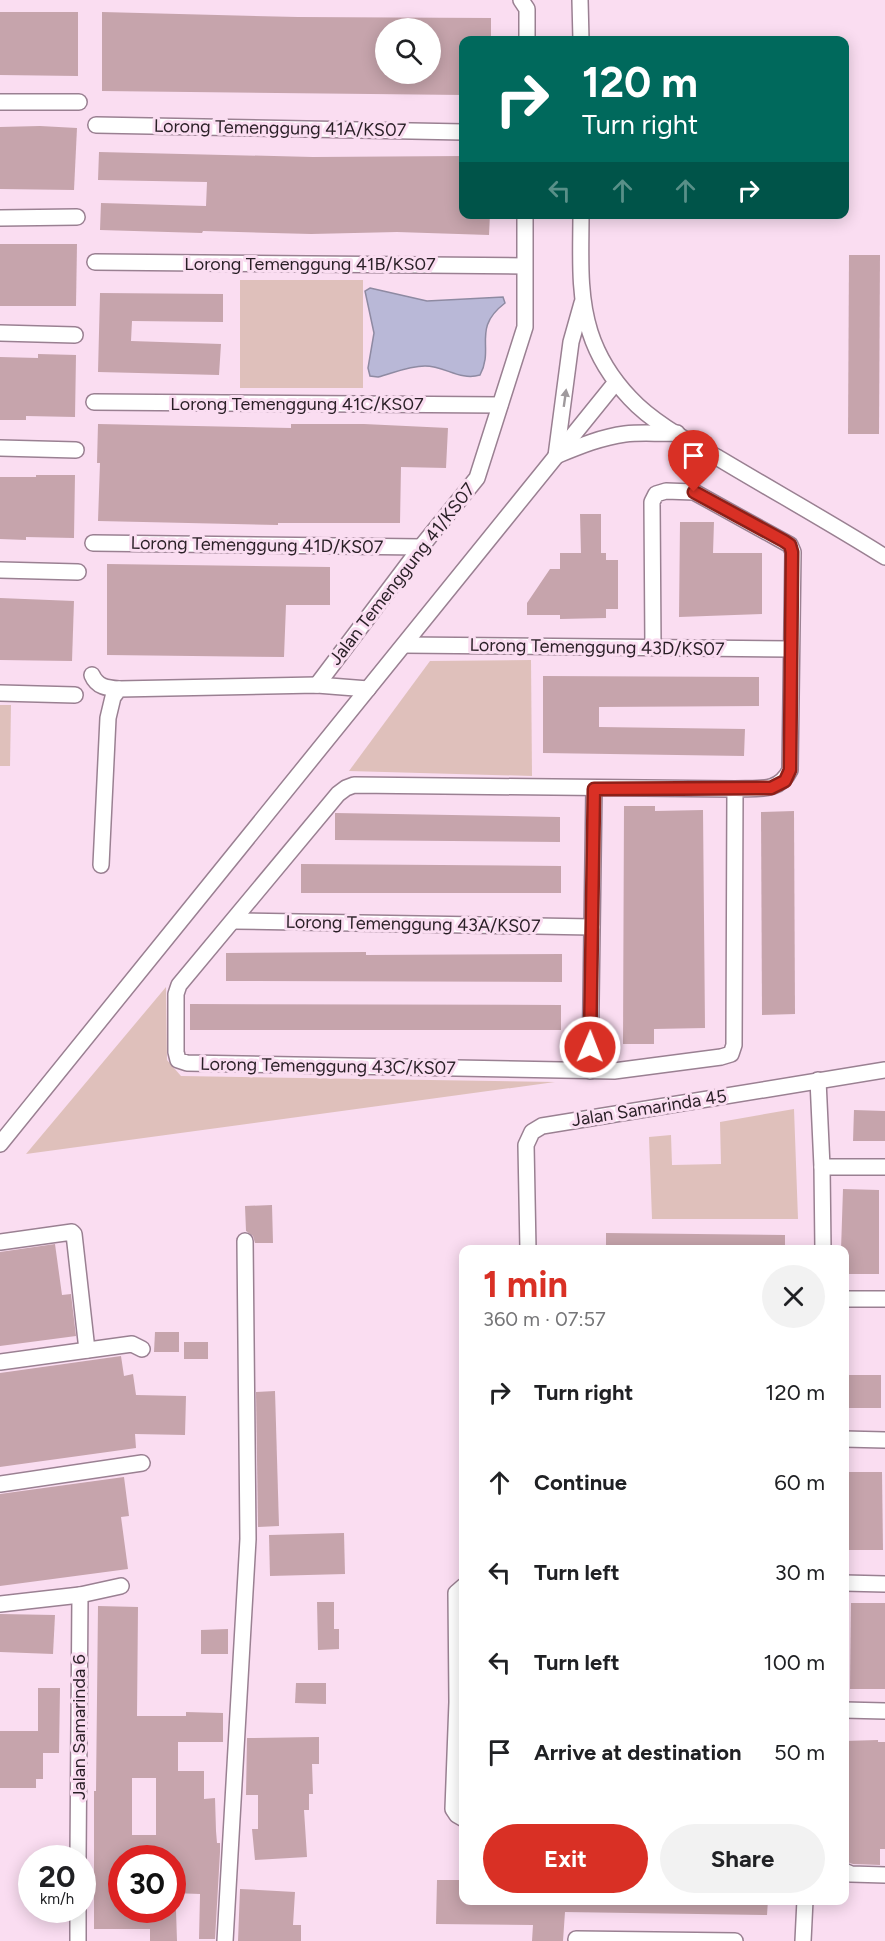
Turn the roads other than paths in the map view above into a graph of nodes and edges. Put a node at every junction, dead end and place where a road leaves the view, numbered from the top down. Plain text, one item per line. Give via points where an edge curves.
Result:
1 (521, 0) edge
2 (580, 0) edge
3 (527, 36) edge
4 (580, 36) edge
5 (0, 102) edge
6 (79, 102) dead end
7 (96, 125) dead end
8 (459, 132) edge
9 (77, 217) dead end
10 (0, 218) edge
11 (525, 219) edge
12 (581, 219) edge
13 (95, 262) dead end
14 (524, 266) junction
15 (583, 298) junction
16 (0, 333) edge
17 (75, 335) dead end
18 (616, 382) junction
19 (94, 402) dead end
20 (500, 405) junction
21 (677, 433) junction
22 (0, 448) edge
23 (76, 450) dead end
24 (556, 456) junction
25 (93, 543) dead end
26 (421, 546) junction
27 (885, 557) edge
28 (0, 570) edge
29 (78, 572) dead end
30 (404, 645) junction
31 (653, 647) junction
32 (791, 649) junction
33 (92, 675) dead end
34 (316, 685) junction
35 (119, 689) junction
36 (368, 689) junction
37 (0, 693) edge
38 (75, 695) dead end
39 (594, 789) junction
40 (735, 789) junction
41 (101, 865) dead end
42 (234, 921) junction
43 (592, 927) junction
44 (885, 1070) edge
45 (590, 1071) junction
46 (818, 1080) junction
47 (0, 1144) edge
48 (822, 1167) junction
49 (885, 1167) edge
50 (245, 1241) dead end
51 (0, 1242) edge
52 (528, 1245) edge
53 (823, 1245) edge
54 (849, 1299) edge
55 (885, 1299) edge
56 (142, 1349) dead end
57 (87, 1350) junction
58 (0, 1362) edge
59 (849, 1439) edge
60 (885, 1440) edge
61 (142, 1463) dead end
62 (0, 1484) edge
63 (849, 1584) edge
64 (885, 1584) edge
65 (121, 1586) dead end
66 (459, 1590) edge
67 (80, 1595) junction
68 (0, 1604) edge
69 (459, 1675) edge
70 (849, 1710) edge
71 (885, 1711) edge
72 (459, 1758) edge
73 (458, 1814) edge
74 (78, 1845) edge
75 (849, 1873) edge
76 (885, 1875) edge
77 (805, 1905) edge
78 (78, 1923) edge
79 (576, 1939) dead end
80 (78, 1941) edge
81 (225, 1941) edge
82 (735, 1941) edge
83 (803, 1941) edge

1 - 3 street via 527,9
2 - 4 street
5 - 6 street
7 - 8 street, Lorong Temenggung 41A/KS07
9 - 10 street
11 - 14 street, Jalan Temenggung 41/KS07
12 - 15 street
13 - 14 street, Lorong Temenggung 41B/KS07
14 - 20 street, Jalan Temenggung 41/KS07 via 525,327
15 - 18 street via 597,351
24 -> 15 street via 571,342
16 - 17 street
18 - 21 street via 650,415
18 - 24 street
19 - 20 street, Lorong Temenggung 41C/KS07
20 - 26 street, Jalan Temenggung 41/KS07 via 477,478
21 - 24 street via 614,436
21 - 27 street
22 - 23 street
24 - 30 street
25 - 26 street, Lorong Temenggung 41D/KS07
26 - 34 street, Jalan Temenggung 41/KS07
28 - 29 street
30 - 31 street, Lorong Temenggung 43D/KS07
30 - 36 street
31 - 32 street, Lorong Temenggung 43D/KS07
31 - 32 street, Lorong Temenggung 43C/KS07 via 652,502 656,494 666,491 694,492 790,545
32 - 40 street, Lorong Temenggung 43C/KS07 via 790,770 785,781 771,788
33 - 35 street via 104,687
34 - 35 street
34 - 36 street
35 - 41 street via 108,718
36 - 47 street
37 - 38 street
39 - 40 street, Lorong Temenggung 43C/KS07
39 - 42 street, Lorong Temenggung 43C/KS07 via 346,788
39 - 43 street
40 - 45 street via 731,1054
42 - 43 street, Lorong Temenggung 43A/KS07
42 - 45 street, Lorong Temenggung 43C/KS07 via 179,986 178,1060 199,1064
43 - 45 street
44 - 46 street, Jalan Samarinda 45
46 - 48 street
46 - 52 street, Jalan Samarinda 45 via 542,1126 532,1132 526,1145
48 - 49 street
48 - 53 street
50 - 81 street via 248,1539
51 - 57 street via 72,1232 76,1238
54 - 55 street
56 - 57 street via 132,1344
57 - 58 street
59 - 60 street
61 - 62 street
63 - 64 street
65 - 67 street
66 - 69 street
67 - 68 street
67 - 74 street, Jalan Samarinda 6
70 - 71 street
72 - 73 street
75 - 76 street
77 - 83 street
78 - 80 street
79 - 82 street

